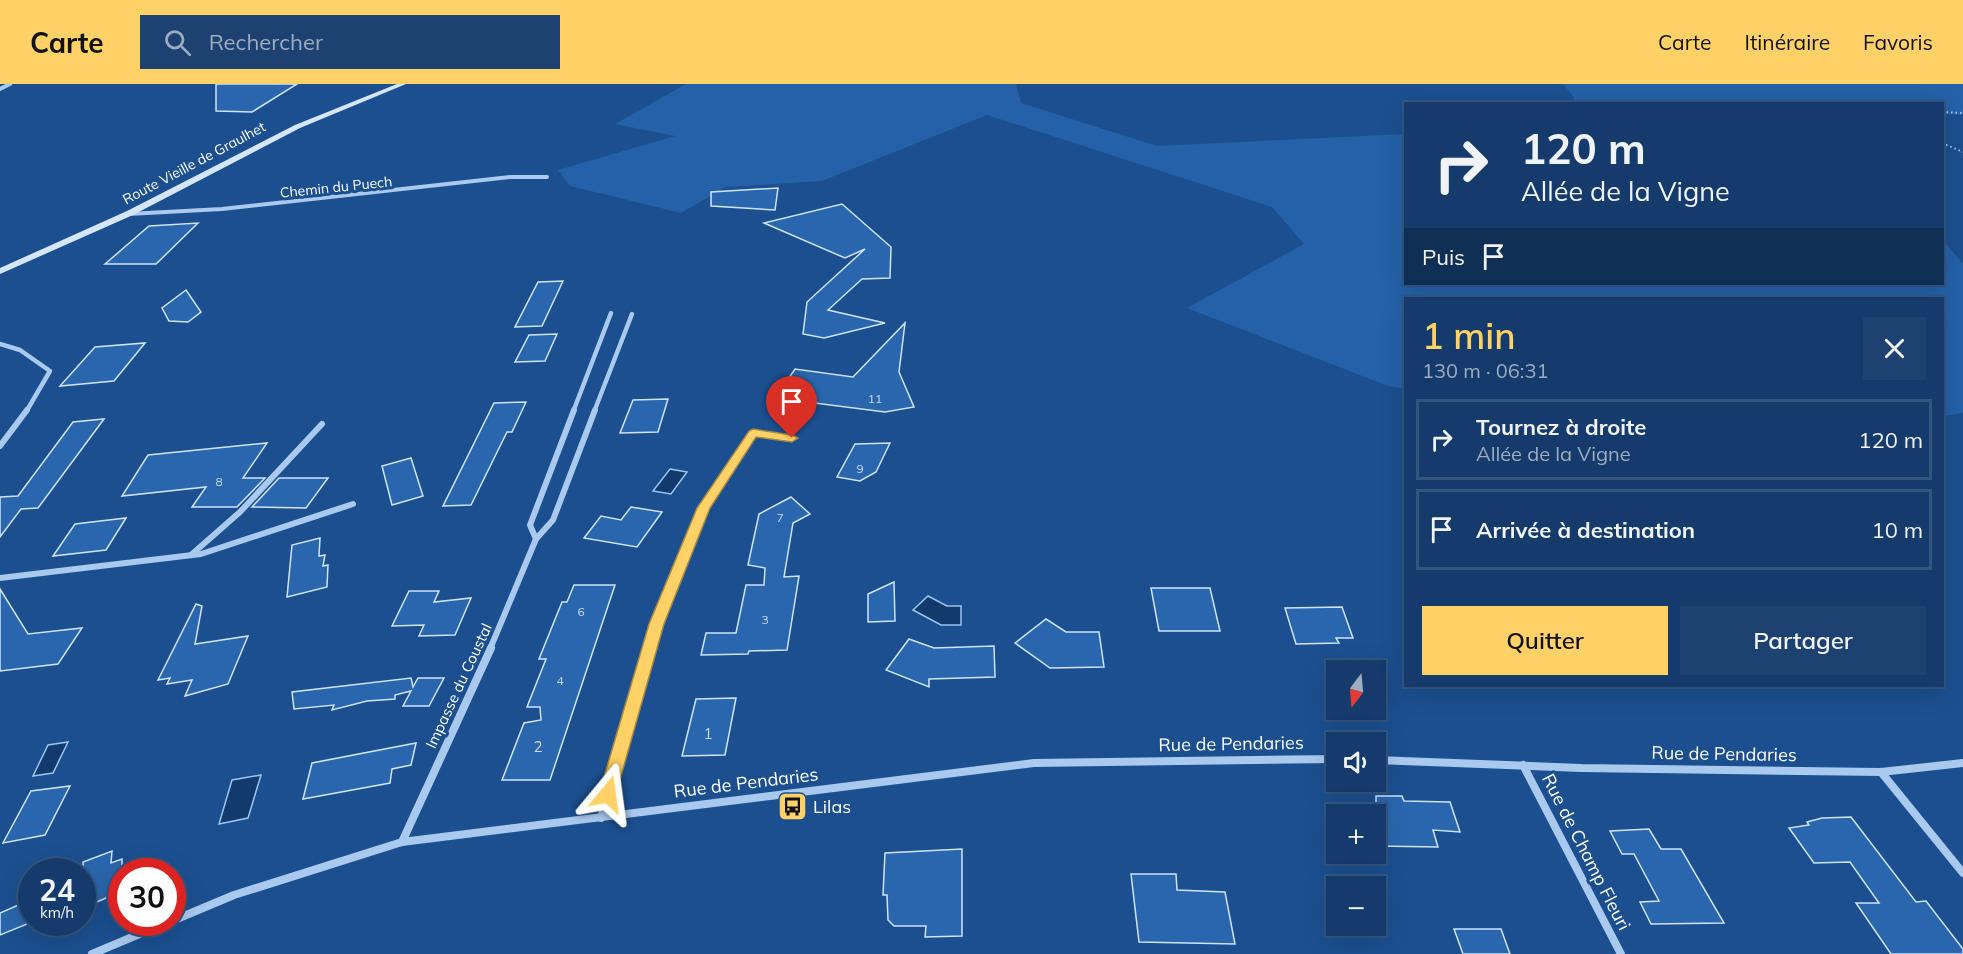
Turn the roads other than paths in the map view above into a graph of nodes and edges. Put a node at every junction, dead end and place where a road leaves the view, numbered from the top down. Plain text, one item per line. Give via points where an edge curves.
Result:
1 (10, 84) edge
2 (398, 85) edge
3 (0, 89) edge
4 (547, 177) dead end
5 (128, 214) junction
6 (0, 271) edge
7 (610, 313) dead end
8 (632, 314) dead end
9 (0, 344) edge
10 (322, 424) dead end
11 (792, 438) dead end
12 (0, 446) edge
13 (353, 504) dead end
14 (536, 539) junction
15 (190, 555) junction
16 (0, 578) edge
17 (1326, 759) edge
18 (1386, 760) edge
19 (1963, 763) edge
20 (1523, 765) junction
21 (1881, 772) junction
22 (601, 819) junction
23 (402, 842) junction
24 (1963, 873) edge
25 (186, 915) edge
26 (135, 936) edge
27 (92, 954) edge
28 (1621, 954) edge

1 - 3 street
2 - 5 main road, Route Vieille de Graulhet via 287,130
4 - 5 street, Chemin du Puech via 510,177 210,210
5 - 6 main road, Route Vieille de Graulhet
7 - 14 street, Impasse du Coustal via 530,525
8 - 14 street, Impasse du Coustal via 553,520
9 - 12 street via 20,350 50,371 32,404
10 - 15 street via 240,512
11 - 22 street via 753,433 704,508 657,624
13 - 15 street
14 - 23 street, Impasse du Coustal via 513,599
15 - 16 street
17 - 22 street, Rue de Pendaries via 1034,762
18 - 20 street, Rue de Pendaries
19 - 21 street, Rue de Pendaries
20 - 21 street, Rue de Pendaries
20 - 28 street, Rue de Champ Fleuri
21 - 24 street
22 - 23 street, Rue de Pendaries
23 - 25 street, Rue de Pendaries via 234,895
26 - 27 street

